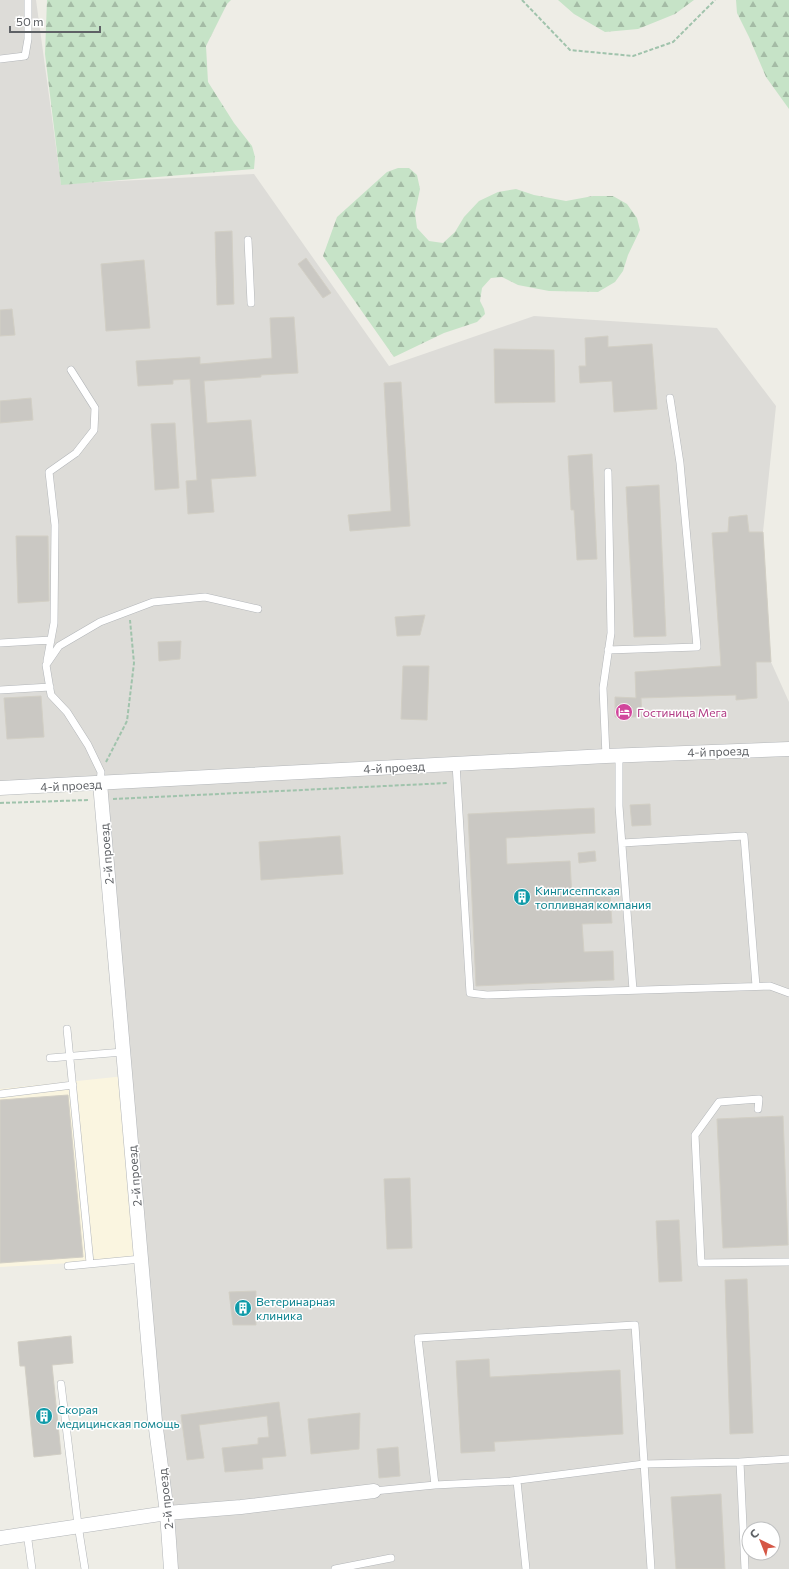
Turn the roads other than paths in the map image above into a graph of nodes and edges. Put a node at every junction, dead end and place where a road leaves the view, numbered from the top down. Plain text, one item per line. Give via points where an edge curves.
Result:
1 (28, 0) edge
2 (0, 58) edge
3 (248, 240) dead end
4 (251, 303) dead end
5 (71, 370) dead end
6 (670, 398) dead end
7 (608, 472) dead end
8 (258, 609) dead end
9 (51, 640) junction
10 (0, 643) edge
11 (608, 650) junction
12 (46, 666) junction
13 (50, 687) junction
14 (0, 690) edge
15 (789, 749) edge
16 (612, 755) junction
17 (456, 764) junction
18 (100, 778) junction
19 (0, 788) edge
20 (622, 843) junction
21 (756, 986) junction
22 (632, 990) junction
23 (789, 994) edge
24 (67, 1029) dead end
25 (123, 1052) junction
26 (71, 1056) junction
27 (50, 1058) dead end
28 (73, 1085) junction
29 (0, 1094) edge
30 (758, 1109) dead end
31 (141, 1260) junction
32 (789, 1262) edge
33 (90, 1263) junction
34 (68, 1266) dead end
35 (61, 1384) dead end
36 (789, 1459) edge
37 (740, 1462) junction
38 (644, 1464) junction
39 (511, 1481) junction
40 (435, 1485) junction
41 (374, 1491) joint
42 (167, 1513) junction
43 (78, 1526) junction
44 (26, 1533) junction
45 (0, 1538) edge
46 (391, 1558) dead end
47 (32, 1569) edge
48 (85, 1569) edge
49 (172, 1569) edge
50 (335, 1569) edge
51 (526, 1569) edge
52 (652, 1569) edge
53 (745, 1569) edge

1 - 2 lane via 28,39 24,56
3 - 4 lane
5 - 9 lane via 95,408 94,430 76,453 49,472 55,525 54,623
6 - 11 lane via 680,463 697,647
7 - 11 lane via 611,633
8 - 12 lane via 205,598 153,602 100,622 59,646
9 - 10 lane
9 - 12 lane
11 - 16 lane via 603,688
12 - 13 lane
13 - 14 lane
13 - 18 lane via 51,695 67,712 88,745
15 - 16 street, 4-й проезд
16 - 17 street, 4-й проезд
16 - 20 lane
17 - 18 street, 4-й проезд
17 - 22 lane via 470,993 487,995
18 - 19 street, 4-й проезд
18 - 25 street, 2-й проезд
20 - 21 lane via 744,836
20 - 22 lane
21 - 22 lane
21 - 23 lane via 770,986
24 - 26 lane
25 - 26 lane
25 - 31 street, 2-й проезд
26 - 27 lane
26 - 28 lane
28 - 29 lane
28 - 33 lane
30 - 32 lane via 759,1099 720,1102 695,1135 701,1263
31 - 33 lane
31 - 42 street, 2-й проезд
33 - 34 lane
35 - 43 lane
36 - 37 lane
37 - 38 lane
37 - 53 lane
38 - 39 lane
38 - 40 lane via 635,1325 418,1338
38 - 52 lane
39 - 40 lane
39 - 51 lane via 517,1481
40 - 41 lane
41 - 42 street
42 - 43 street
42 - 49 street, 2-й проезд
43 - 44 street
43 - 48 lane
44 - 45 street
44 - 47 lane
46 - 50 lane

